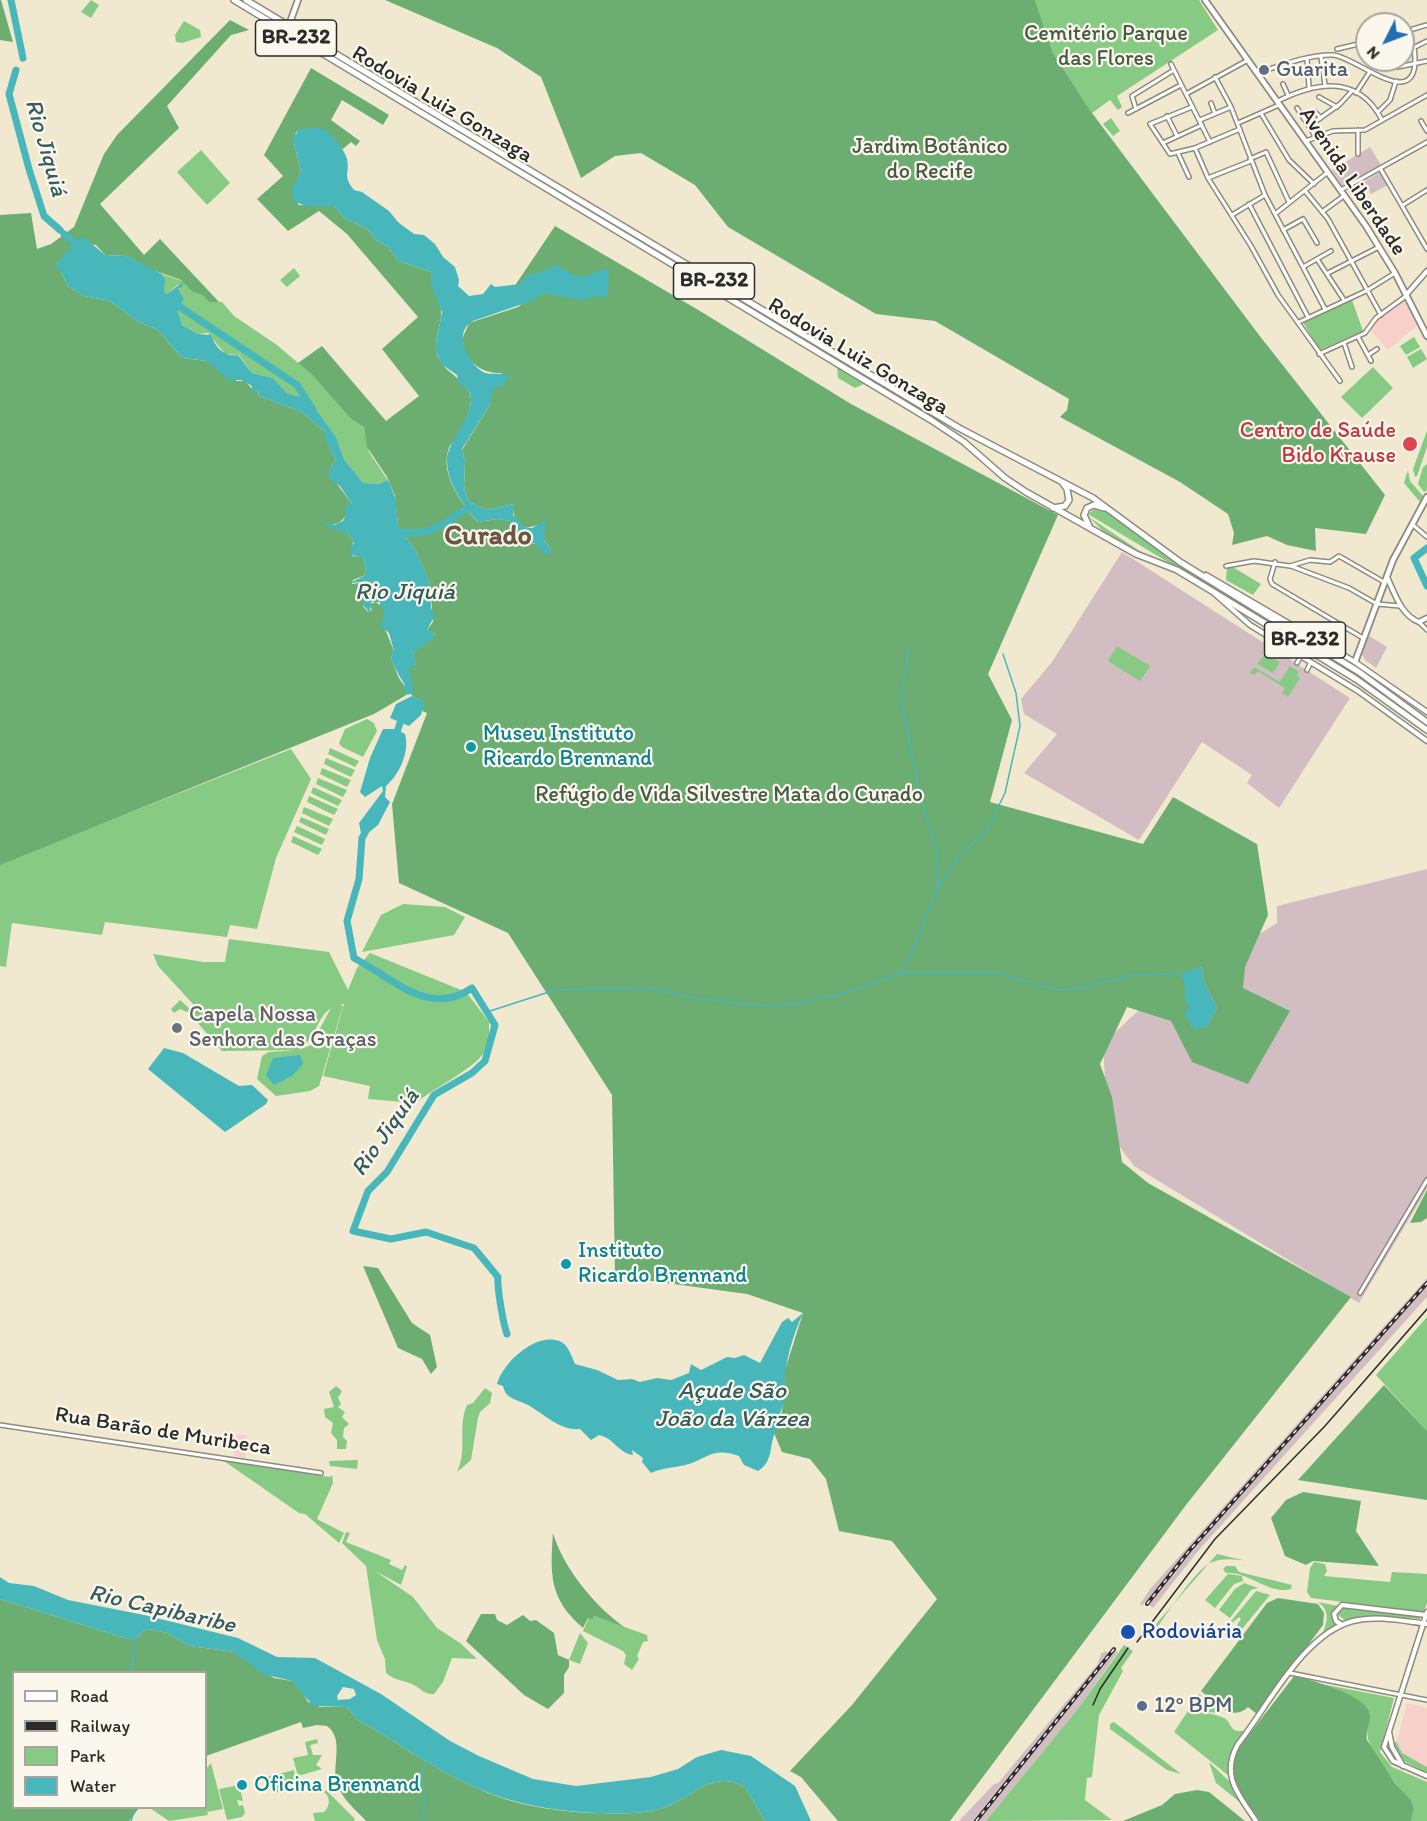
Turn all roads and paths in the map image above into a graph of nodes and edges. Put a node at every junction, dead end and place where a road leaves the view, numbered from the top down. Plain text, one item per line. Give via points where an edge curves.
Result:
1 (234, 0) edge
2 (246, 0) edge
3 (298, 0) edge
4 (1205, 0) edge
5 (289, 25) junction
6 (1355, 45) edge
7 (1337, 49) dead end
8 (1321, 57) junction
9 (1306, 59) junction
10 (1248, 60) junction
11 (1427, 62) edge
12 (1415, 63) edge
13 (1171, 64) dead end
14 (1174, 70) junction
15 (1414, 72) edge
16 (1369, 73) junction
17 (1257, 74) junction
18 (1215, 77) junction
19 (1396, 81) junction
20 (1283, 84) dead end
21 (1181, 85) junction
22 (1325, 85) junction
23 (1309, 87) junction
24 (1354, 92) junction
25 (1185, 94) junction
26 (1288, 95) junction
27 (1427, 95) edge
28 (1319, 97) dead end
29 (1211, 103) dead end
30 (1278, 103) junction
31 (1337, 106) junction
32 (1192, 107) junction
33 (1232, 107) junction
34 (1297, 108) dead end
35 (1136, 109) junction
36 (1128, 112) dead end
37 (1315, 112) dead end
38 (1378, 112) junction
39 (1215, 114) junction
40 (1262, 115) junction
41 (1167, 116) junction
42 (1321, 118) junction
43 (1200, 120) junction
44 (1382, 120) junction
45 (1421, 121) dead end
46 (1238, 123) junction
47 (1202, 125) junction
48 (1309, 126) junction
49 (1240, 129) junction
50 (1358, 130) junction
51 (1427, 131) edge
52 (1177, 136) junction
53 (1315, 136) junction
54 (1306, 141) junction
55 (1210, 142) junction
56 (1427, 142) edge
57 (1162, 144) junction
58 (1195, 148) junction
59 (1178, 153) junction
60 (1358, 154) dead end
61 (1250, 160) junction
62 (1380, 168) junction
63 (1328, 172) junction
64 (1189, 177) dead end
65 (1208, 178) junction
66 (1314, 183) junction
67 (1341, 190) junction
68 (1427, 190) edge
69 (1305, 191) junction
70 (1265, 195) junction
71 (1345, 195) junction
72 (1289, 202) junction
73 (1249, 204) junction
74 (1402, 205) junction
75 (1322, 212) junction
76 (1275, 214) junction
77 (1232, 215) junction
78 (1282, 230) junction
79 (1317, 243) dead end
80 (1379, 247) junction
81 (1427, 249) edge
82 (1331, 251) dead end
83 (1317, 259) junction
84 (1351, 261) junction
85 (1303, 267) junction
86 (1427, 270) edge
87 (1328, 273) junction
88 (1395, 273) junction
89 (1366, 291) junction
90 (1406, 296) junction
91 (1344, 300) junction
92 (1325, 309) junction
93 (1381, 315) junction
94 (1308, 317) junction
95 (1299, 322) junction
96 (1358, 336) junction
97 (1427, 336) edge
98 (1344, 343) junction
99 (1377, 349) dead end
100 (1318, 354) junction
101 (1368, 355) junction
102 (1371, 361) dead end
103 (1352, 367) dead end
104 (1340, 381) dead end
105 (1061, 480) junction
106 (1427, 497) edge
107 (1424, 506) edge
108 (1052, 508) junction
109 (1109, 509) junction
110 (1411, 524) junction
111 (1092, 531) junction
112 (1427, 537) edge
113 (1180, 562) junction
114 (1275, 562) junction
115 (1226, 566) dead end
116 (1290, 566) junction
117 (1387, 577) junction
118 (1385, 583) junction
119 (1210, 590) junction
120 (1377, 604) junction
121 (1400, 606) junction
122 (1427, 618) edge
123 (1419, 622) junction
124 (1427, 630) edge
125 (1363, 638) junction
126 (1301, 656) junction
127 (1311, 662) junction
128 (1355, 662) junction
129 (1296, 663) dead end
130 (1307, 670) dead end
131 (1427, 712) edge
132 (1427, 722) edge
133 (1427, 730) edge
134 (1427, 741) edge
135 (1427, 1180) edge
136 (1360, 1293) dead end
137 (0, 1425) edge
138 (321, 1473) dead end
139 (1427, 1614) edge
140 (1425, 1623) edge
141 (1342, 1625) junction
142 (1290, 1673) junction
143 (1400, 1695) junction
144 (1427, 1700) edge
145 (1254, 1725) junction
146 (1242, 1728) dead end
147 (1389, 1731) junction
148 (1404, 1766) junction
149 (1427, 1776) edge
150 (1256, 1821) edge

1 - 108 highway, Rodovia Luiz Gonzaga / BR-232 via 932,420 1005,478
2 - 5 highway, Rodovia Luiz Gonzaga / BR-232
3 - 5 main road
4 - 10 main road, Avenida Liberdade
5 - 105 highway, Rodovia Luiz Gonzaga / BR-232 via 950,423
6 - 7 street
8 - 9 street
8 - 16 street via 1353,60
8 - 22 street
9 - 17 street
9 - 23 street
10 - 17 main road, Avenida Liberdade
10 - 18 street
11 - 12 street
13 - 14 street
14 - 21 street
14 - 35 street via 1134,94 1131,98
15 - 19 street
16 - 19 street
16 - 24 street
17 - 30 main road, Avenida Liberdade
18 - 25 street
18 - 33 street
19 - 38 street via 1390,100
20 - 26 street
21 - 25 street
21 - 35 street
22 - 23 street
22 - 24 street
23 - 26 street
24 - 31 street
24 - 38 street
25 - 32 street
26 - 30 street
27 - 44 street
28 - 31 street
29 - 39 street
30 - 40 street
30 - 54 main road, Avenida Liberdade
31 - 42 street
32 - 41 street
32 - 43 street
33 - 39 street
33 - 46 street
34 - 48 street
35 - 36 street
37 - 42 street
38 - 44 street
39 - 43 street
40 - 46 street
40 - 66 street via 1289,160
41 - 52 street
41 - 57 street via 1150,127
42 - 48 street
43 - 47 street
44 - 50 street
45 - 51 street
46 - 49 street
47 - 52 street
47 - 55 street
48 - 53 street
49 - 55 street
49 - 61 street
50 - 53 street
50 - 60 street
52 - 57 street
53 - 54 street
54 - 63 main road, Avenida Liberdade
55 - 58 street
56 - 62 street
57 - 59 street via 1170,154
58 - 59 street
58 - 65 street
59 - 64 street
61 - 65 street
61 - 70 street
61 - 72 street via 1265,152 1268,155
62 - 67 street
62 - 74 street
63 - 66 street
63 - 67 main road, Avenida Liberdade
65 - 77 street
66 - 69 street
67 - 71 main road, Avenida Liberdade
68 - 74 street
69 - 72 street
69 - 75 street
70 - 73 street
70 - 76 street
71 - 75 street
71 - 80 main road, Avenida Liberdade
72 - 76 street
73 - 77 street
73 - 94 street
74 - 81 street
75 - 84 street
76 - 78 street
77 - 95 street via 1278,296
78 - 79 street via 1303,219
78 - 85 street
80 - 84 street
80 - 88 main road, Avenida Liberdade
82 - 83 street
83 - 85 street
83 - 87 street
84 - 87 street
84 - 89 street
85 - 92 street
86 - 90 street
87 - 91 street
88 - 89 street
88 - 90 main road, Avenida Liberdade
89 - 91 street
89 - 93 street
90 - 93 street
90 - 97 main road, Avenida Liberdade
91 - 92 street
92 - 94 street
93 - 96 street
94 - 95 street
95 - 100 street
96 - 98 street
96 - 101 street
98 - 100 street
98 - 103 street
99 - 101 street
100 - 104 street
101 - 102 street
105 - 108 highway via 1069,500 1065,506
105 - 109 highway, Rodovia Luiz Gonzaga / BR-232
106 - 107 main road
107 - 110 main road
108 - 111 highway, Rodovia Luiz Gonzaga / BR-232
109 - 111 highway via 1094,505 1087,508 1085,521
109 - 113 highway, Rodovia Luiz Gonzaga / BR-232
110 - 112 street
110 - 117 main road
111 - 119 highway, Rodovia Luiz Gonzaga / BR-232 via 1177,570
113 - 128 street
113 - 132 highway, Rodovia Luiz Gonzaga / BR-232 via 1359,672
114 - 115 street
114 - 116 street
114 - 125 street via 1270,583
116 - 118 street via 1310,560 1330,562 1339,556
116 - 120 street via 1348,588
117 - 118 main road
117 - 121 street
118 - 120 main road
119 - 126 street via 1239,617
119 - 133 highway, Rodovia Luiz Gonzaga / BR-232 via 1356,679
120 - 121 street
120 - 125 main road
121 - 123 street
122 - 123 street
123 - 124 street
125 - 128 main road
126 - 127 street
126 - 129 street
127 - 130 street
127 - 134 street
128 - 131 street
135 - 136 street
137 - 138 street, Rua Barão de Muribeca
139 - 140 street
139 - 141 street via 1342,1605 1334,1614
140 - 141 street via 1374,1619
140 - 143 street
141 - 142 street via 1319,1639
142 - 143 street
142 - 145 street
143 - 144 street
143 - 147 street
145 - 146 street
145 - 150 street via 1234,1752 1230,1781
147 - 148 street via 1392,1747
147 - 148 street via 1386,1753
148 - 149 street

